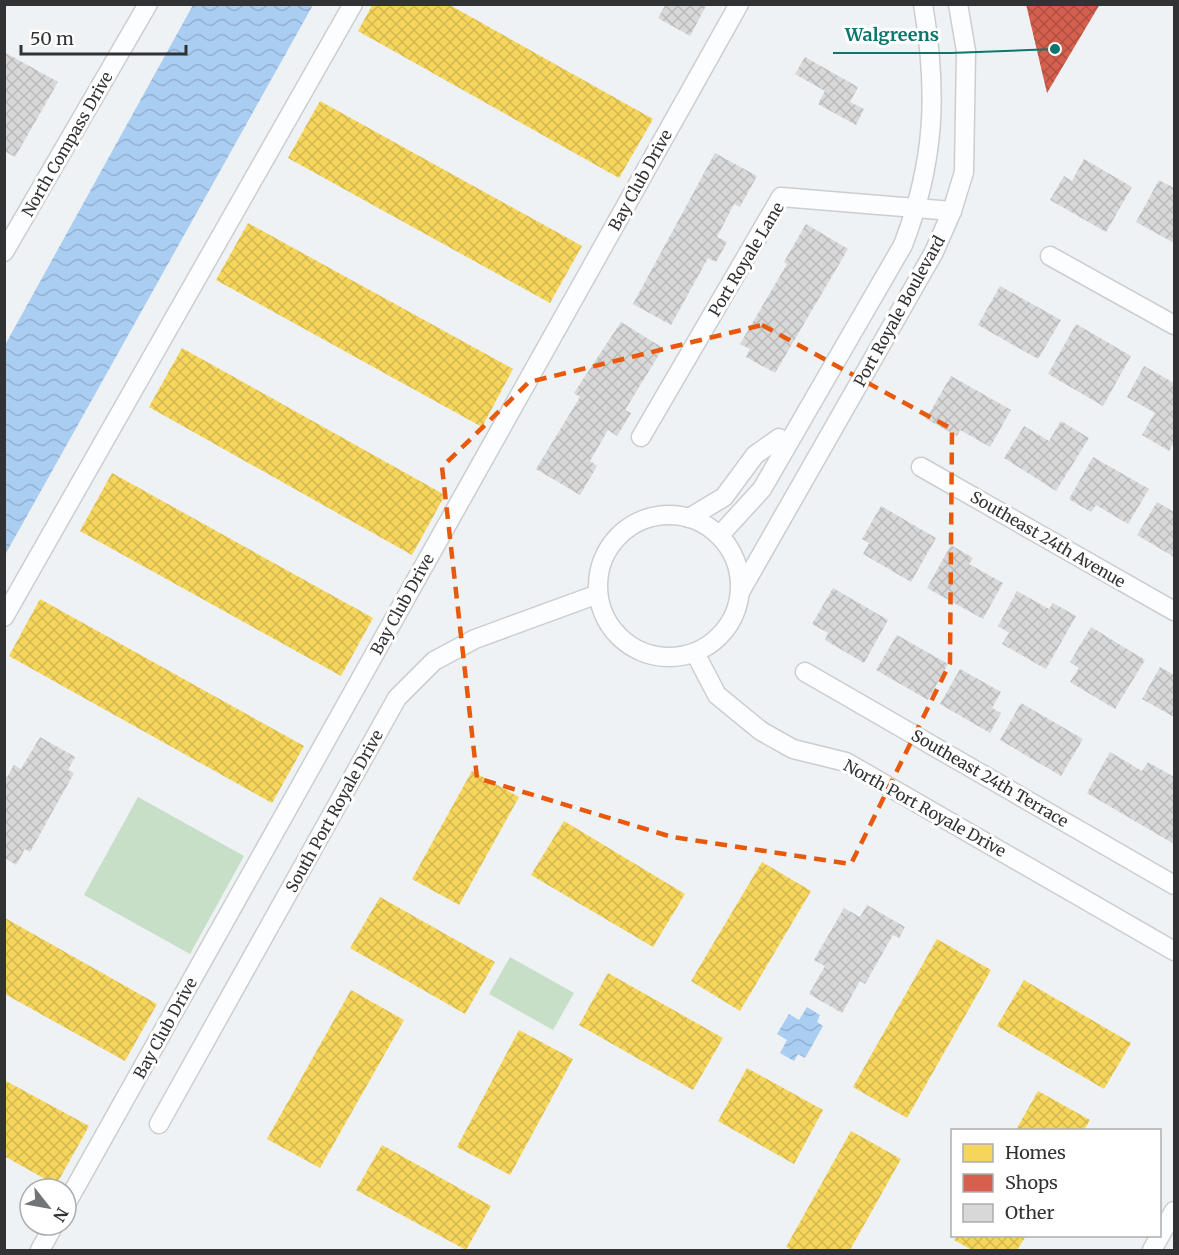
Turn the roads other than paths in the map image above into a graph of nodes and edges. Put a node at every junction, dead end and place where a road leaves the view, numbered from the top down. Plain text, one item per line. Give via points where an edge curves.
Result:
1 (148, 4) edge
2 (353, 4) edge
3 (739, 4) edge
4 (923, 4) edge
5 (958, 4) edge
6 (917, 208) junction
7 (952, 212) junction
8 (4, 252) edge
9 (1050, 256) dead end
10 (1174, 325) edge
11 (804, 413) junction
12 (641, 437) dead end
13 (779, 438) junction
14 (921, 467) dead end
15 (768, 477) junction
16 (797, 492) junction
17 (689, 518) junction
18 (714, 530) junction
19 (740, 592) junction
20 (598, 594) junction
21 (1174, 611) edge
22 (4, 617) edge
23 (695, 653) junction
24 (805, 672) dead end
25 (1174, 885) edge
26 (1174, 951) edge
27 (159, 1124) dead end
28 (78, 1182) edge
29 (1174, 1211) edge
30 (1161, 1235) edge
31 (48, 1237) edge
32 (1160, 1237) edge
33 (40, 1251) edge
34 (1152, 1251) edge

1 - 8 street, North Compass Drive
2 - 22 street
3 - 28 street, Bay Club Drive
4 - 6 street, Port Royale Boulevard via 932,58 929,159
5 - 7 street, Port Royale Boulevard via 966,51 964,172
6 - 7 street, Port Royale Lane
6 - 11 street, Port Royale Boulevard via 903,245
6 - 12 street, Port Royale Lane via 781,197
7 - 16 street, Port Royale Boulevard via 934,252
9 - 10 street
11 - 13 street, Port Royale Boulevard
11 - 15 street, Port Royale Boulevard
13 - 17 street, Port Royale Boulevard via 755,455 724,497
13 - 18 street, Port Royale Boulevard via 742,497
14 - 21 street, Southeast 24th Avenue
15 - 16 street
15 - 18 street, Port Royale Boulevard via 762,489
16 - 19 street, Port Royale Boulevard
17 - 18 street
17 - 20 street via 646,518 619,535 602,562
18 - 19 street via 737,564
19 - 23 street via 734,617 724,632
20 - 23 street via 608,625 631,648 663,658
20 - 27 street, South Port Royale Drive via 475,639 434,661 397,698
23 - 26 street, North Port Royale Drive via 717,695 760,731 793,749 846,762
24 - 25 street, Southeast 24th Terrace
29 - 30 street
31 - 33 street
32 - 34 street

